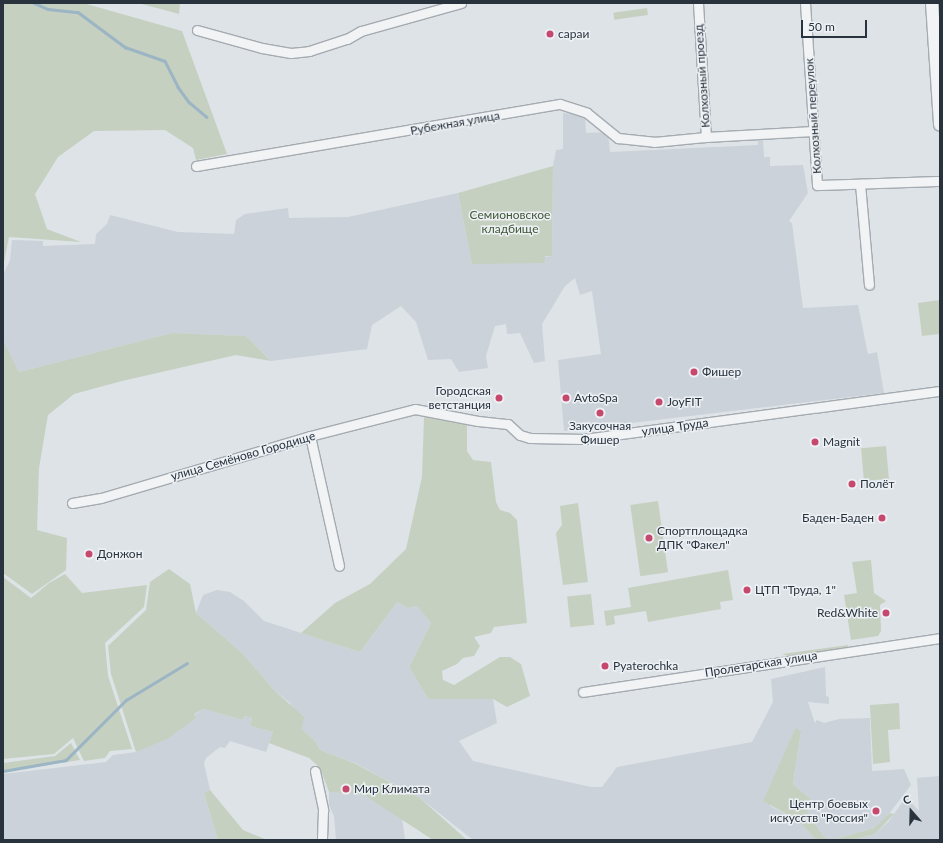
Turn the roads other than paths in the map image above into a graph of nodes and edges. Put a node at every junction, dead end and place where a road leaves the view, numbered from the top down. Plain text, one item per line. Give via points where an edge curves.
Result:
1 (461, 3) edge
2 (698, 3) edge
3 (805, 3) edge
4 (932, 3) edge
5 (197, 30) dead end
6 (940, 124) edge
7 (813, 132) junction
8 (706, 138) junction
9 (196, 166) dead end
10 (940, 181) edge
11 (860, 184) junction
12 (869, 285) dead end
13 (940, 391) edge
14 (415, 409) joint
15 (310, 436) junction
16 (72, 503) dead end
17 (339, 566) dead end
18 (940, 638) edge
19 (583, 692) dead end
20 (315, 771) dead end
21 (322, 840) edge

1 - 5 street via 361,31 347,39 309,51 291,53 262,48
2 - 8 street, Колхозный проезд
3 - 7 street, Колхозный переулок
4 - 6 street
7 - 8 street, Колхозный проезд
7 - 11 street, Колхозный переулок via 817,185
8 - 9 street, Рубежная улица via 654,142 618,138 587,113 560,104
10 - 11 street, Колхозный переулок
11 - 12 street
13 - 14 street, улица Труда via 584,439 530,438 508,424
14 - 15 street, улица Семёново Городище
15 - 16 street, улица Семёново Городище via 101,498
15 - 17 street
18 - 19 street, Пролетарская улица
20 - 21 street via 323,810

